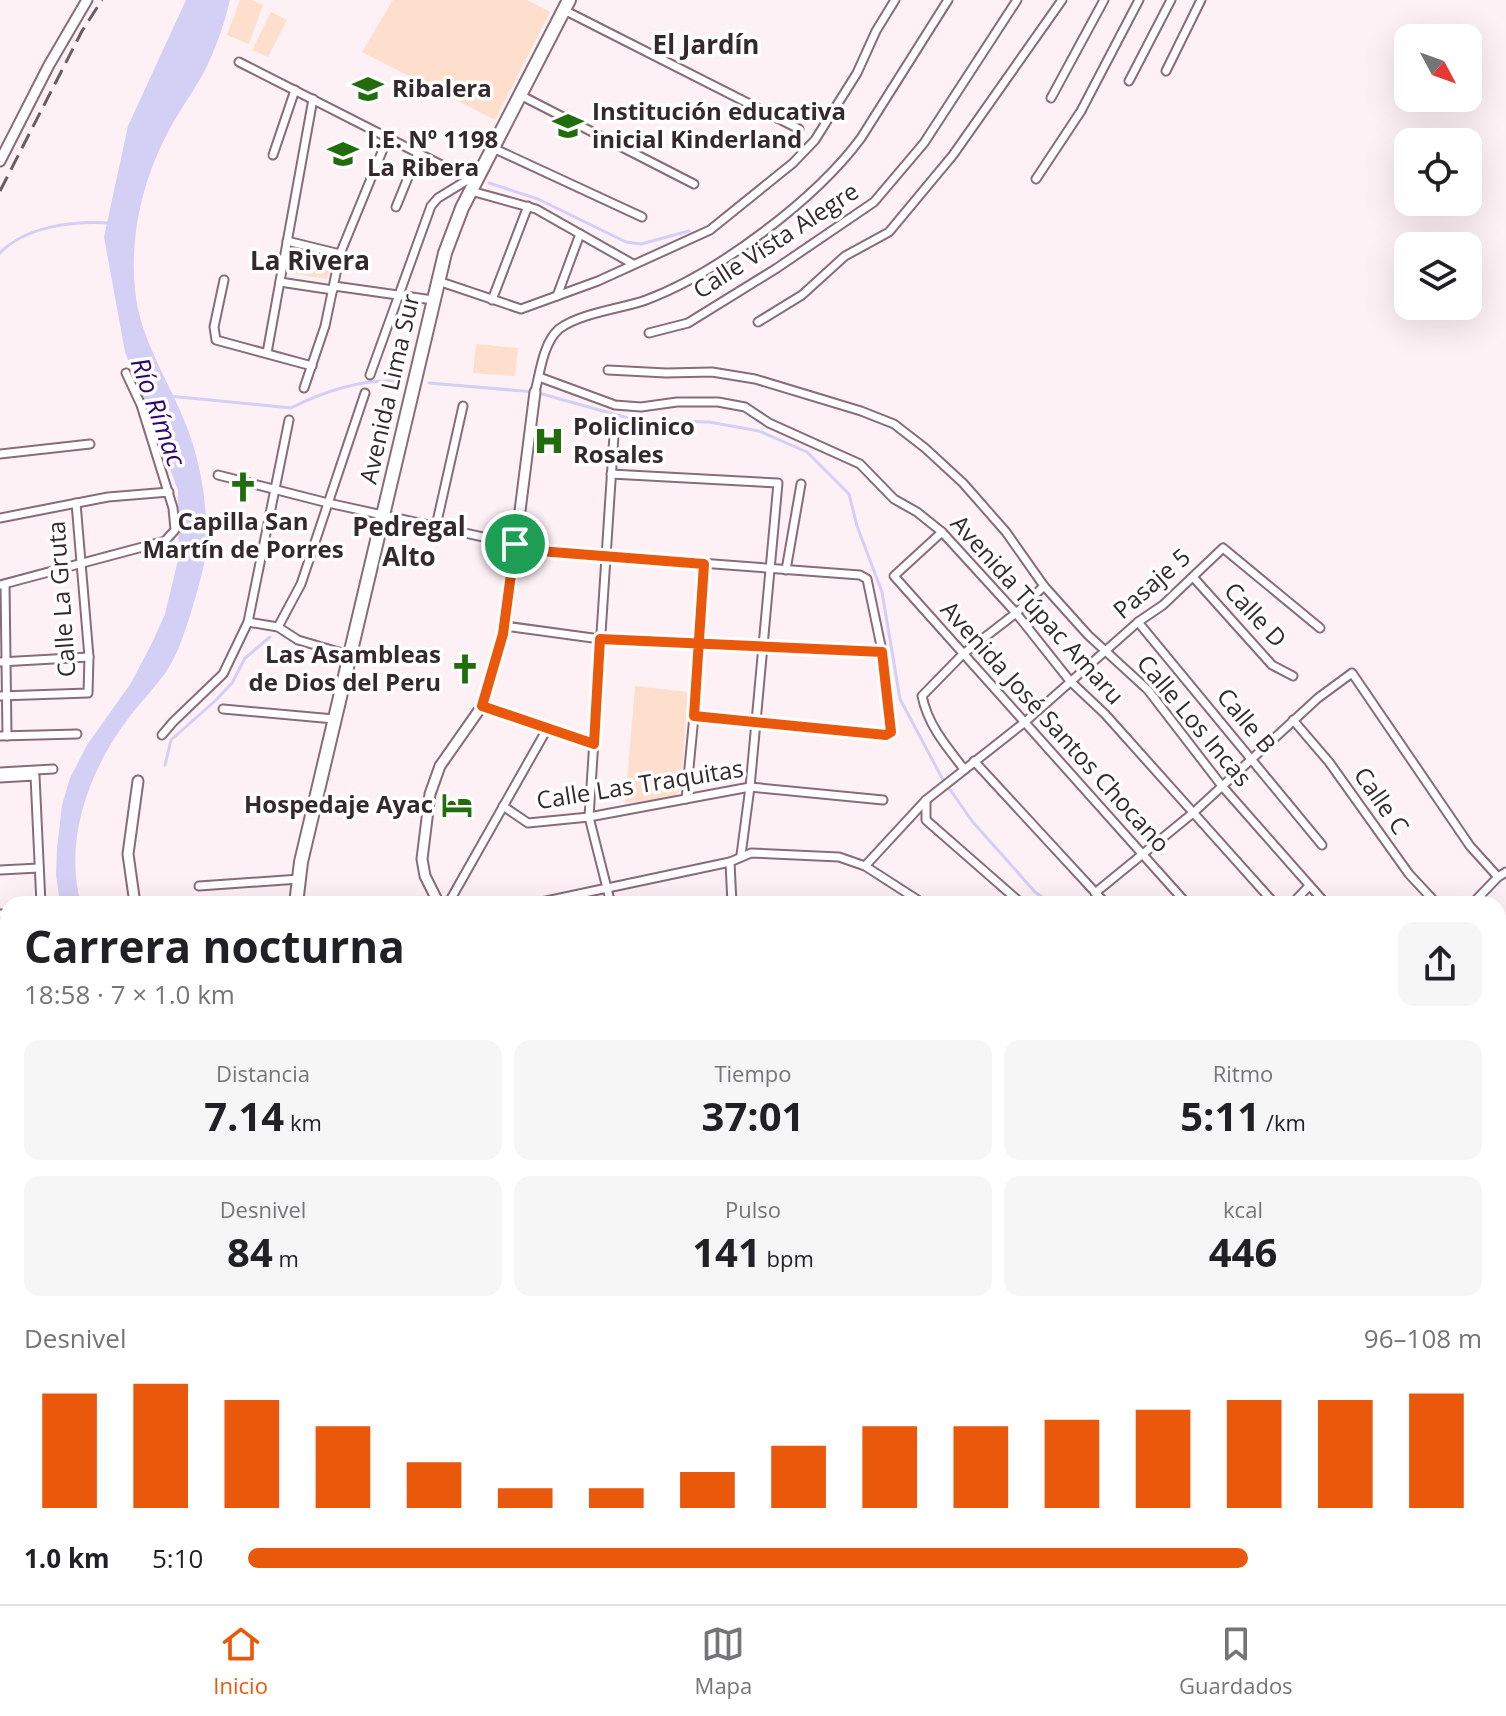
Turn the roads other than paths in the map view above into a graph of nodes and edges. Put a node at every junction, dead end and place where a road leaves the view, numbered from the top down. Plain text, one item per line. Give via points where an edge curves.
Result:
1 (87, 0) edge
2 (895, 0) edge
3 (948, 0) edge
4 (1017, 0) edge
5 (1062, 0) edge
6 (1104, 0) edge
7 (1139, 0) edge
8 (1171, 0) edge
9 (1201, 0) edge
10 (567, 5) edge
11 (239, 62) dead end
12 (1166, 71) dead end
13 (1129, 81) dead end
14 (295, 90) junction
15 (520, 95) junction
16 (1051, 98) dead end
17 (313, 99) junction
18 (799, 129) dead end
19 (388, 137) junction
20 (493, 148) junction
21 (418, 153) junction
22 (273, 155) dead end
23 (0, 161) edge
24 (1036, 179) dead end
25 (694, 184) dead end
26 (470, 185) junction
27 (528, 206) junction
28 (396, 207) dead end
29 (642, 217) dead end
30 (580, 234) junction
31 (287, 241) junction
32 (340, 254) junction
33 (633, 264) junction
34 (224, 280) dead end
35 (438, 281) junction
36 (280, 282) junction
37 (333, 288) junction
38 (556, 296) junction
39 (398, 297) junction
40 (433, 300) junction
41 (492, 300) junction
42 (758, 322) dead end
43 (649, 333) dead end
44 (267, 353) junction
45 (312, 366) junction
46 (608, 370) dead end
47 (126, 373) dead end
48 (370, 375) dead end
49 (539, 377) junction
50 (304, 388) dead end
51 (535, 392) joint
52 (365, 393) dead end
53 (463, 406) dead end
54 (289, 420) dead end
55 (614, 435) dead end
56 (90, 444) dead end
57 (0, 454) edge
58 (611, 474) junction
59 (218, 475) dead end
60 (801, 484) dead end
61 (275, 490) junction
62 (169, 492) junction
63 (76, 503) junction
64 (328, 503) junction
65 (383, 513) junction
66 (0, 518) edge
67 (436, 526) junction
68 (942, 532) junction
69 (515, 544) junction
70 (605, 556) junction
71 (81, 563) junction
72 (704, 564) junction
73 (769, 569) junction
74 (786, 570) junction
75 (1193, 577) junction
76 (2, 584) edge
77 (1044, 586) junction
78 (1016, 613) junction
79 (248, 622) junction
80 (1138, 622) junction
81 (505, 626) junction
82 (278, 627) junction
83 (1320, 628) dead end
84 (600, 639) junction
85 (700, 642) junction
86 (763, 647) junction
87 (1107, 650) junction
88 (882, 652) junction
89 (963, 654) junction
90 (349, 655) junction
91 (89, 657) junction
92 (3, 662) edge
93 (1293, 676) dead end
94 (1070, 681) junction
95 (3, 696) edge
96 (482, 706) junction
97 (223, 709) dead end
98 (694, 716) junction
99 (334, 719) junction
100 (1293, 720) junction
101 (756, 722) junction
102 (1025, 722) junction
103 (547, 729) junction
104 (77, 734) dead end
105 (162, 735) dead end
106 (4, 736) edge
107 (594, 744) junction
108 (1252, 760) junction
109 (974, 761) junction
110 (53, 769) dead end
111 (964, 769) junction
112 (0, 775) edge
113 (138, 781) dead end
114 (1222, 786) junction
115 (750, 787) junction
116 (686, 799) junction
117 (883, 800) dead end
118 (926, 800) junction
119 (503, 806) junction
120 (1193, 813) junction
121 (589, 817) junction
122 (1322, 845) dead end
123 (741, 855) junction
124 (1143, 855) junction
125 (730, 862) junction
126 (865, 866) junction
127 (39, 868) junction
128 (0, 870) edge
129 (1506, 872) edge
130 (1498, 877) junction
131 (299, 879) junction
132 (199, 886) dead end
133 (1309, 886) junction
134 (608, 888) junction
135 (1095, 893) junction
136 (454, 894) edge
137 (41, 896) edge
138 (134, 896) edge
139 (297, 896) edge
140 (435, 896) edge
141 (570, 896) edge
142 (610, 896) edge
143 (732, 896) edge
144 (912, 896) edge
145 (1013, 896) edge
146 (1098, 896) edge
147 (1180, 896) edge
148 (1268, 896) edge
149 (1300, 896) edge
150 (1318, 896) edge
151 (1430, 896) edge
152 (1481, 896) edge

1 - 23 street
2 - 33 street via 857,73 799,157 710,230
3 - 49 street via 861,138 809,195 725,258 649,299 558,330
4 - 43 street, Calle Vista Alegre via 924,143 874,202 688,323
5 - 42 street via 953,155 889,232 845,256 802,295
6 - 16 street
7 - 24 street via 1081,111
8 - 13 street
9 - 12 street
10 - 15 highway, Avenida Lima Sur
10 - 18 street
11 - 14 street
14 - 17 street
14 - 22 street
15 - 20 highway, Avenida Lima Sur
15 - 25 street
17 - 19 street
17 - 31 street
19 - 21 street
19 - 32 street
20 - 26 highway, Avenida Lima Sur
20 - 29 street
21 - 26 street
21 - 28 street
26 - 27 street
26 - 35 highway, Avenida Lima Sur
26 - 39 street via 431,206
27 - 30 street
27 - 41 street
30 - 33 street
30 - 38 street
31 - 32 street
31 - 36 street
32 - 37 street
33 - 38 street
34 - 44 street via 216,340
35 - 40 highway, Avenida Lima Sur
35 - 41 street
36 - 37 street
36 - 44 street
37 - 39 street
37 - 45 street
38 - 41 street via 521,309
39 - 40 street
39 - 48 street
40 - 65 highway, Avenida Lima Sur
44 - 45 street
45 - 50 street
46 - 77 street, Calle Los Incas via 712,372 755,379 894,424 963,483
47 - 62 street
49 - 51 street
49 - 68 street, Avenida Túpac Amaru via 615,405 718,402 745,407 860,464 894,499
51 - 69 street
52 - 64 street
53 - 67 street
54 - 61 street
55 - 58 street
56 - 57 street
58 - 70 street
58 - 73 street via 778,483
59 - 61 street
60 - 74 street
61 - 64 street
61 - 79 street
62 - 63 street
62 - 71 street via 172,537
63 - 66 street
63 - 71 street, Calle La Gruta
64 - 65 street
64 - 82 street via 301,584
65 - 67 street
65 - 90 highway, Avenida Lima Sur
67 - 69 street
68 - 78 street, Avenida Túpac Amaru
68 - 89 street, Avenida José Santos Chocano via 894,576
69 - 70 street via 527,550
69 - 81 street
70 - 72 street
70 - 84 street
71 - 76 street
71 - 91 street, Calle La Gruta
72 - 73 street
72 - 85 street
73 - 74 street
73 - 86 street
74 - 88 street via 867,579
75 - 80 street, Pasaje 5
75 - 83 street, Pasaje 5 via 1223,548
75 - 93 street, Calle D via 1272,665
76 - 92 street
77 - 78 street
77 - 87 street, Calle Los Incas
78 - 89 street
78 - 94 street, Avenida Túpac Amaru
79 - 82 street
79 - 105 street via 223,674
80 - 87 street, Pasaje 5
80 - 108 street, Calle B
81 - 84 street
81 - 96 street
82 - 90 street via 298,640
84 - 85 street
84 - 107 street
85 - 86 street
85 - 98 street
86 - 88 street
86 - 101 street
87 - 94 street, Pasaje 5
87 - 114 street, Calle Los Incas via 1148,690
88 - 101 street via 891,732 886,735
89 - 102 street, Avenida José Santos Chocano
89 - 111 street via 922,696 926,714
90 - 99 highway, Avenida Lima Sur
91 - 92 street
91 - 95 street, Calle La Gruta via 88,693
92 - 95 street
94 - 102 street, Pasaje 5
94 - 120 street, Avenida Túpac Amaru
95 - 106 street
96 - 103 street
96 - 140 street via 440,766 430,794 422,859
97 - 99 street
98 - 101 street
98 - 116 street
99 - 131 highway, Avenida Lima Sur
100 - 108 street
100 - 130 street via 1352,673 1470,846
100 - 151 street, Calle C
101 - 115 street
102 - 109 street, Pasaje 5
102 - 124 street, Avenida José Santos Chocano
103 - 107 street
103 - 119 street
104 - 106 street
107 - 121 street
108 - 114 street
108 - 122 street, Calle B
109 - 111 street, Pasaje 5
109 - 135 street
110 - 112 street
111 - 118 street, Pasaje 5
112 - 127 street via 35,776
113 - 138 street via 128,854
114 - 120 street
114 - 133 street, Calle Los Incas
115 - 116 street, Calle Las Traquitas
115 - 117 street, Calle Las Traquitas
115 - 123 street
116 - 121 street, Calle Las Traquitas
118 - 126 street, Pasaje 5
118 - 145 street via 926,820
119 - 121 street, Calle Las Traquitas via 528,823
119 - 136 street
120 - 124 street
120 - 148 street, Avenida Túpac Amaru
121 - 134 street
123 - 125 street
123 - 126 street via 839,857
124 - 135 street
124 - 147 street, Avenida José Santos Chocano
125 - 134 street
125 - 143 street
126 - 144 street
127 - 128 street
127 - 137 street
129 - 130 street
130 - 152 street
131 - 132 street
131 - 139 highway, Avenida Lima Sur
133 - 149 street
133 - 150 street, Calle Los Incas
134 - 141 street
134 - 142 street
135 - 146 street

